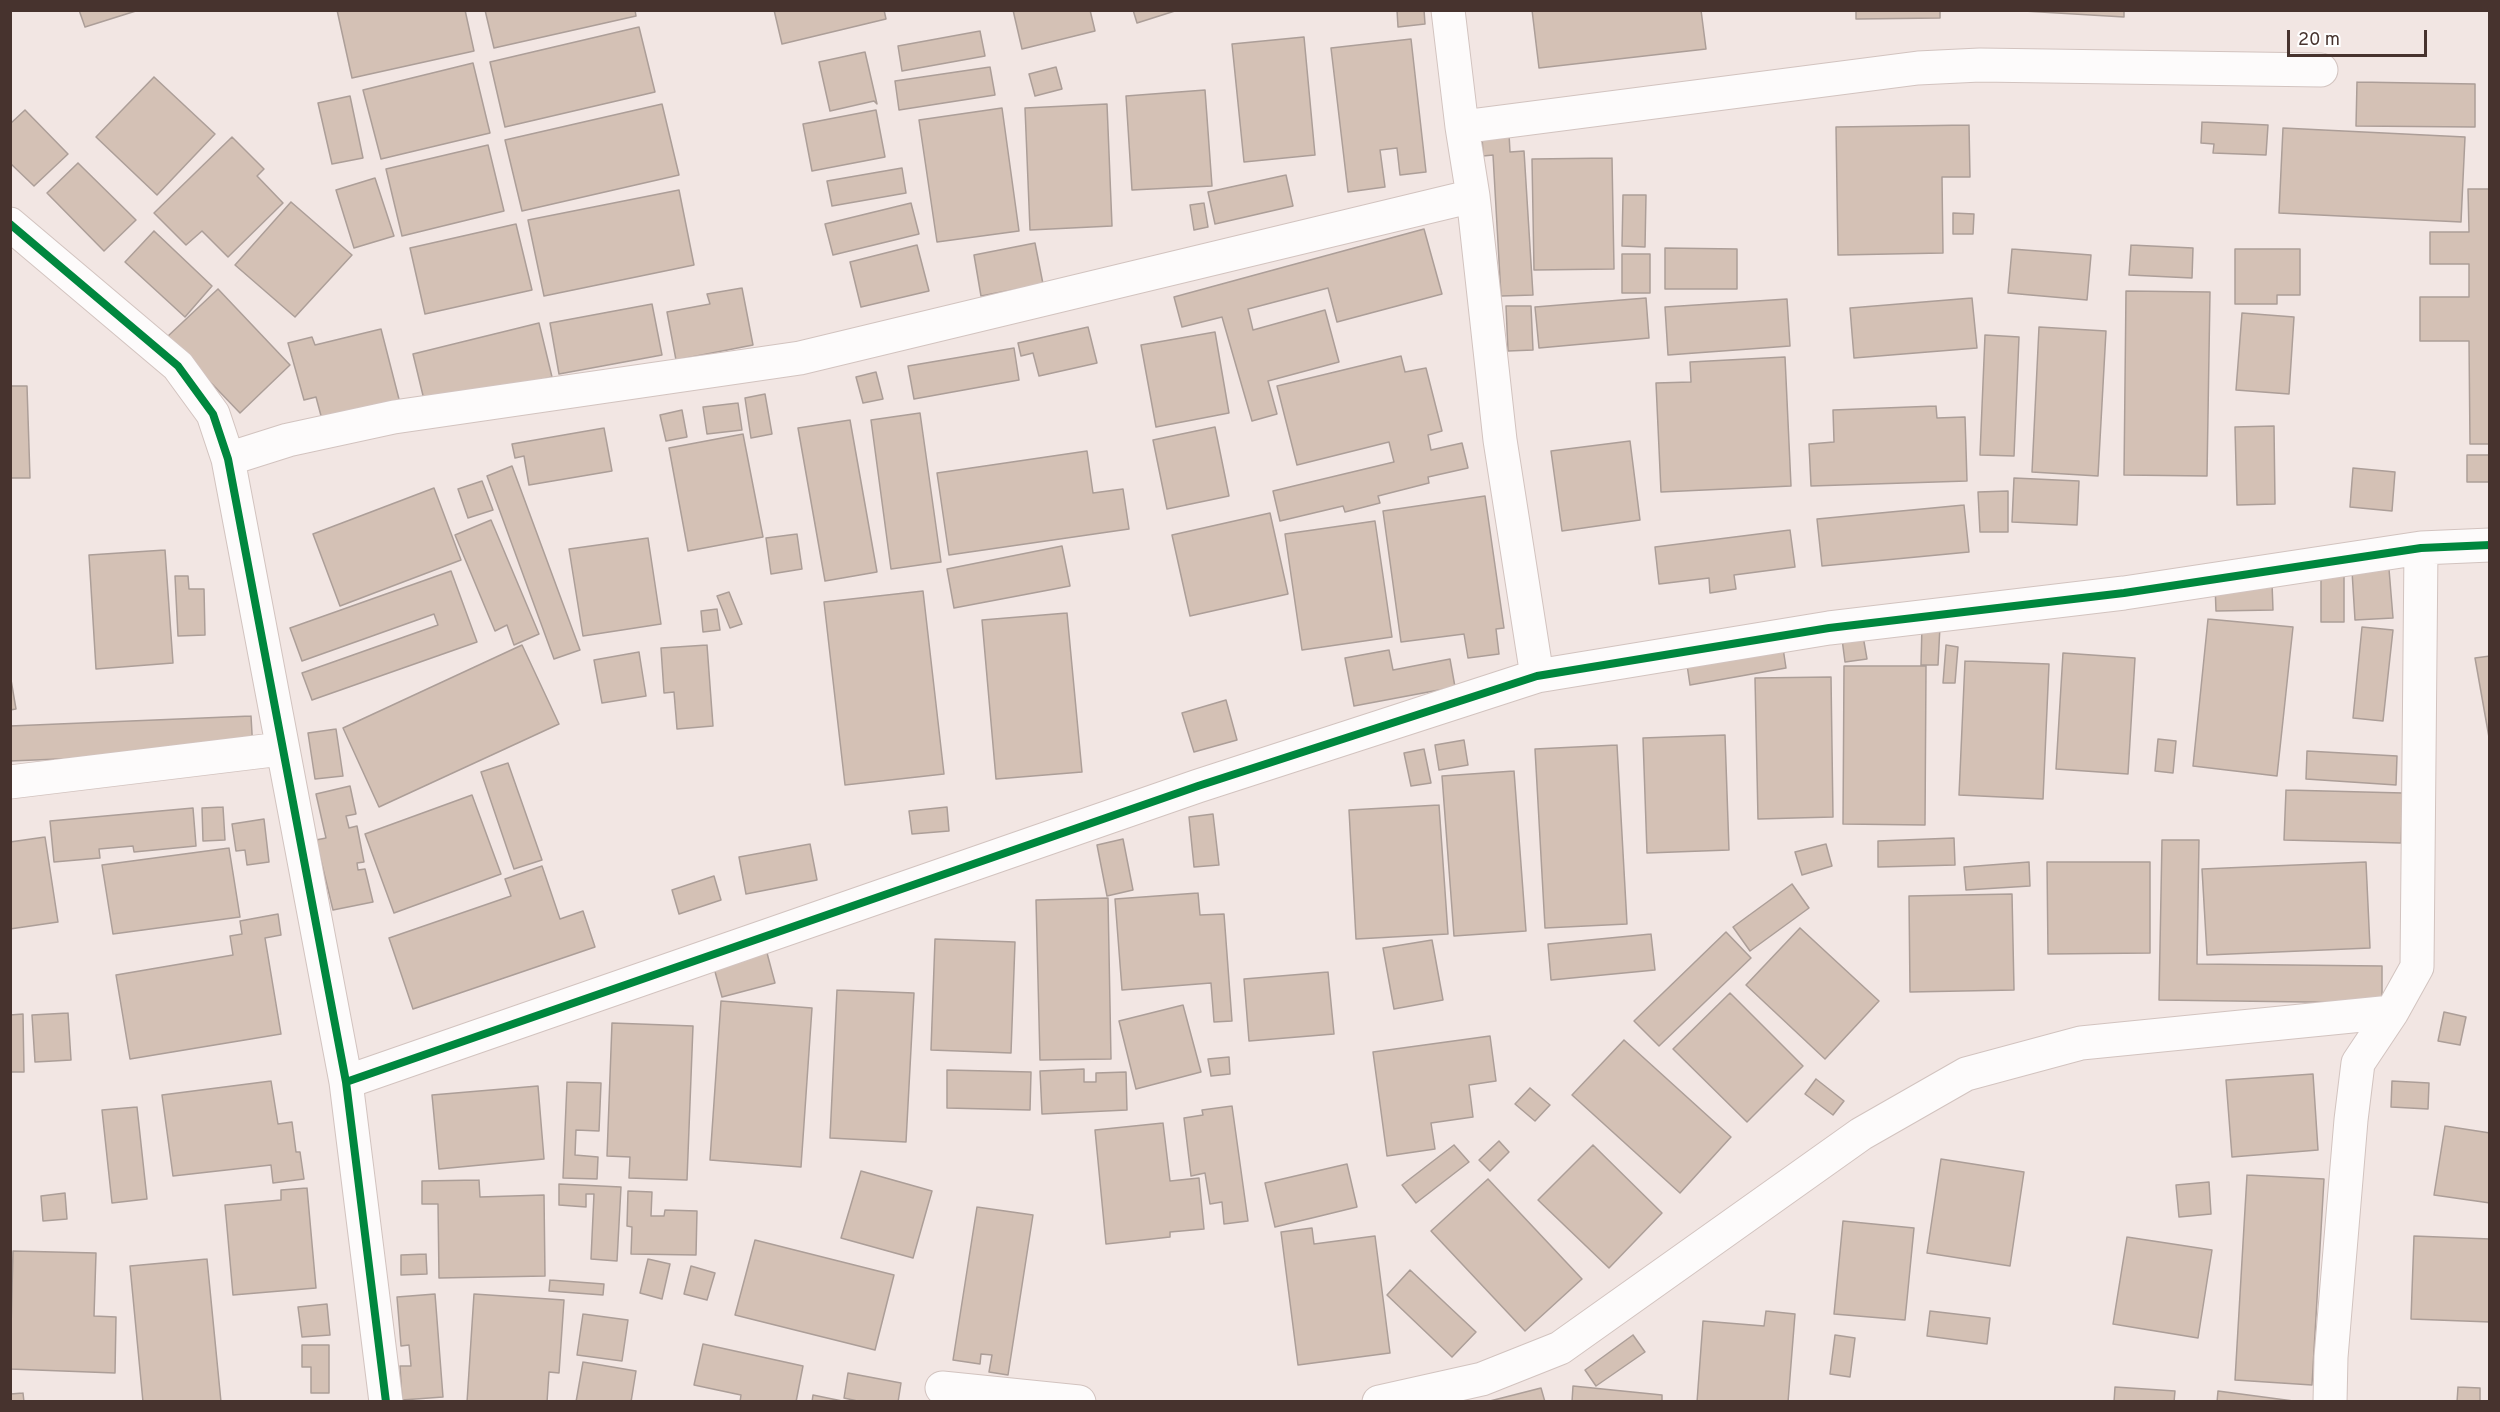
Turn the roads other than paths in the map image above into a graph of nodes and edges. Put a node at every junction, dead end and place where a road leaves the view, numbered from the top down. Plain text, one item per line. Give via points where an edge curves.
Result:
1 (1448, 10) edge
2 (2320, 70) dead end
3 (1462, 127) junction
4 (1473, 196) junction
5 (10, 224) edge
6 (228, 459) junction
7 (2490, 545) edge
8 (2421, 548) junction
9 (1537, 676) junction
10 (281, 749) junction
11 (10, 782) edge
12 (2392, 1012) junction
13 (346, 1082) junction
14 (942, 1388) dead end
15 (386, 1401) edge
16 (1079, 1401) edge
17 (1379, 1401) edge
18 (2330, 1401) edge

1 - 3 street
2 - 3 street via 1980,65 1918,68
3 - 4 street
4 - 6 street via 800,358 394,417 288,440
4 - 9 street via 1500,440
5 - 6 street via 178,366 213,414
6 - 10 street
7 - 8 street
8 - 9 street via 2124,593 1829,628
8 - 12 street via 2416,967
9 - 13 street via 1198,786
10 - 11 street
10 - 13 street
12 - 17 street via 2081,1043 1966,1074 1860,1134 1560,1348 1482,1379
12 - 18 street via 2358,1063
13 - 15 street
14 - 16 street

